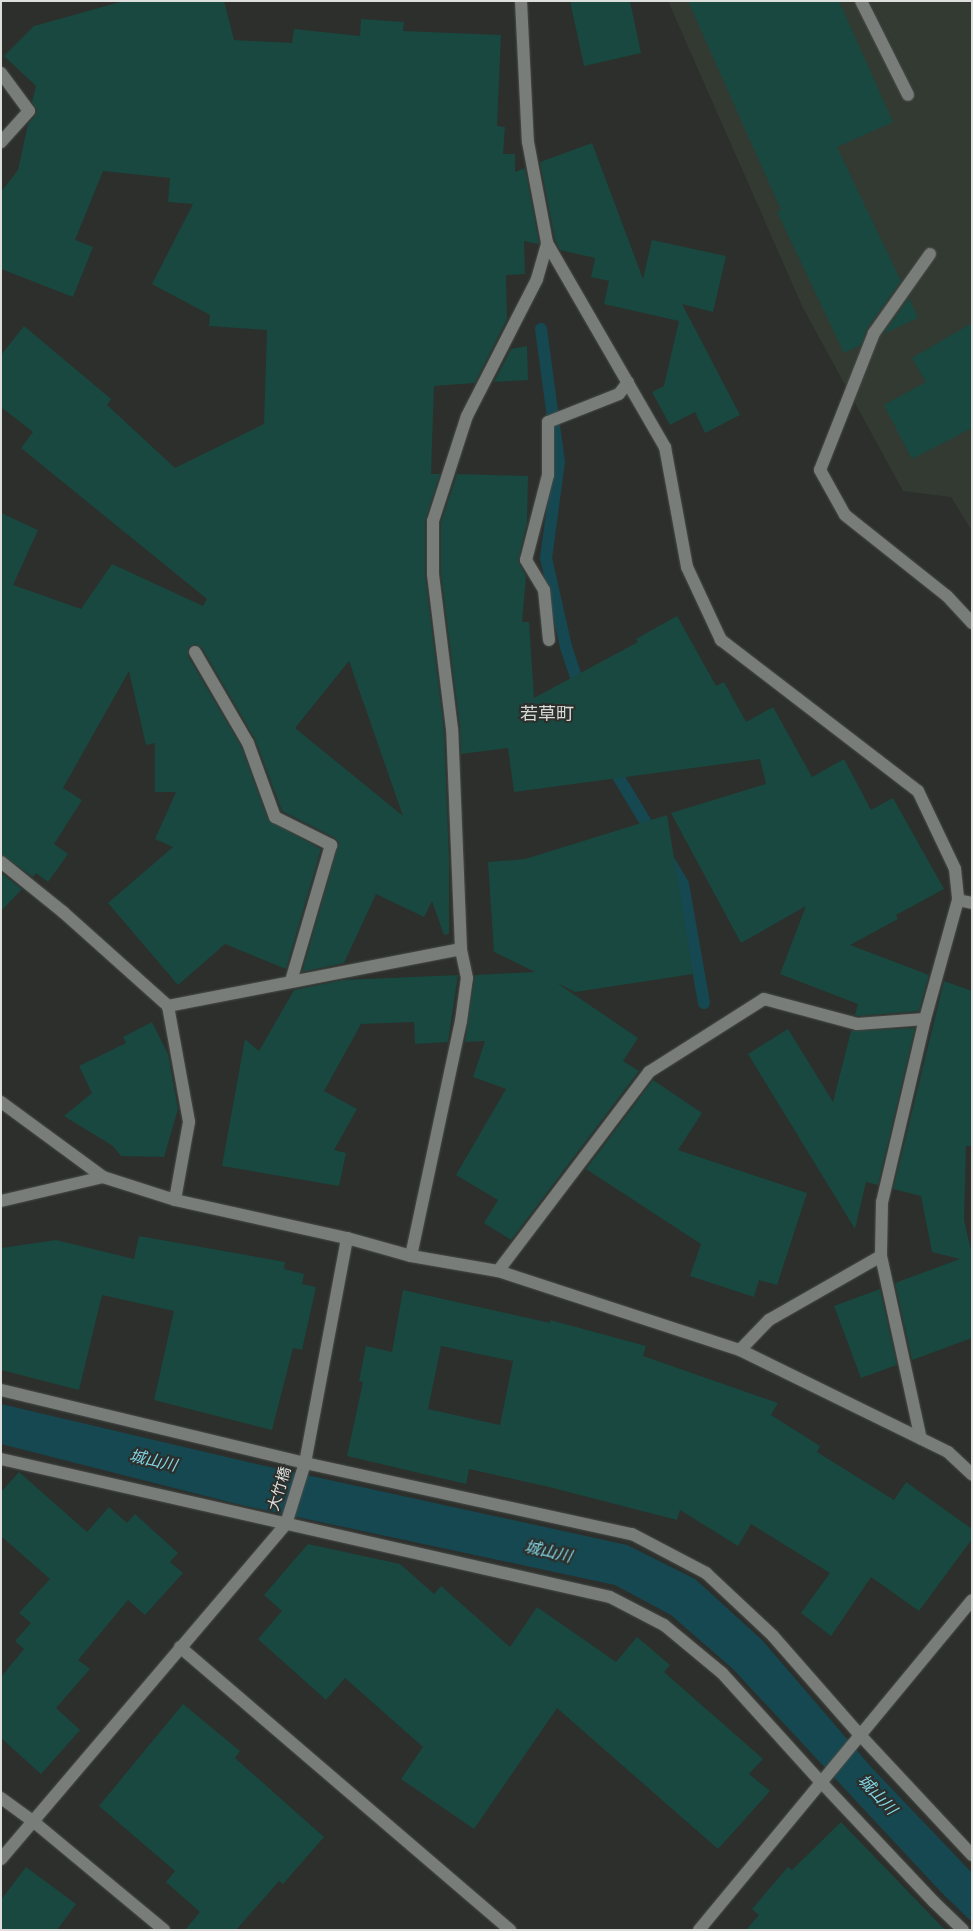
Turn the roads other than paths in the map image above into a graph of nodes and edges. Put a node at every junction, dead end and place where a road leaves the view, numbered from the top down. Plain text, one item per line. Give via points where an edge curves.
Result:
1 (521, 1) edge
2 (861, 1) edge
3 (1, 73) edge
4 (908, 95) dead end
5 (1, 142) edge
6 (547, 243) junction
7 (930, 254) dead end
8 (628, 382) junction
9 (972, 623) edge
10 (549, 640) dead end
11 (196, 652) dead end
12 (1, 862) edge
13 (958, 900) junction
14 (972, 903) edge
15 (461, 949) junction
16 (291, 981) junction
17 (168, 1006) junction
18 (924, 1019) junction
19 (1, 1102) edge
20 (103, 1177) junction
21 (175, 1200) junction
22 (1, 1202) edge
23 (347, 1238) junction
24 (411, 1256) junction
25 (881, 1256) junction
26 (498, 1271) junction
27 (740, 1350) junction
28 (1, 1390) edge
29 (921, 1439) junction
30 (1, 1459) edge
31 (305, 1463) junction
32 (972, 1474) edge
33 (286, 1524) junction
34 (972, 1600) edge
35 (180, 1647) junction
36 (860, 1735) junction
37 (820, 1782) junction
38 (1, 1798) edge
39 (34, 1822) junction
40 (972, 1855) edge
41 (1, 1859) edge
42 (164, 1930) edge
43 (510, 1930) edge
44 (699, 1930) edge
45 (964, 1930) edge

1 - 6 street via 528,142
2 - 4 street
3 - 5 street via 29,111
6 - 8 street
6 - 15 street via 536,279 467,416 434,521 433,574 452,729
7 - 9 street via 874,333 820,470 845,515 947,596
8 - 10 street via 619,394 548,422 548,475 526,560 544,590
8 - 13 street via 665,447 687,567 721,640 918,791 955,868
11 - 16 street via 248,743 276,818 331,845
12 - 17 street via 63,912
13 - 14 street
13 - 18 street
15 - 16 street
15 - 24 street via 467,978 461,1021
16 - 17 street
17 - 21 street via 189,1122
18 - 25 street via 882,1202
18 - 26 street via 857,1024 764,999 650,1072
19 - 20 street
20 - 21 street
20 - 22 street
21 - 23 street
23 - 24 street
23 - 31 street, 大竹橋
24 - 26 street
25 - 27 street via 769,1320
25 - 29 street
26 - 27 street
27 - 29 street
28 - 31 street
29 - 32 street via 948,1452
30 - 33 street
31 - 33 street, 大竹橋
31 - 36 street via 632,1534 706,1574 773,1636
33 - 35 street
33 - 37 street via 610,1597 664,1625 722,1673
34 - 36 street
35 - 39 street
35 - 43 street
36 - 37 street
36 - 40 street
37 - 44 street
37 - 45 street
38 - 39 street
39 - 41 street
39 - 42 street

